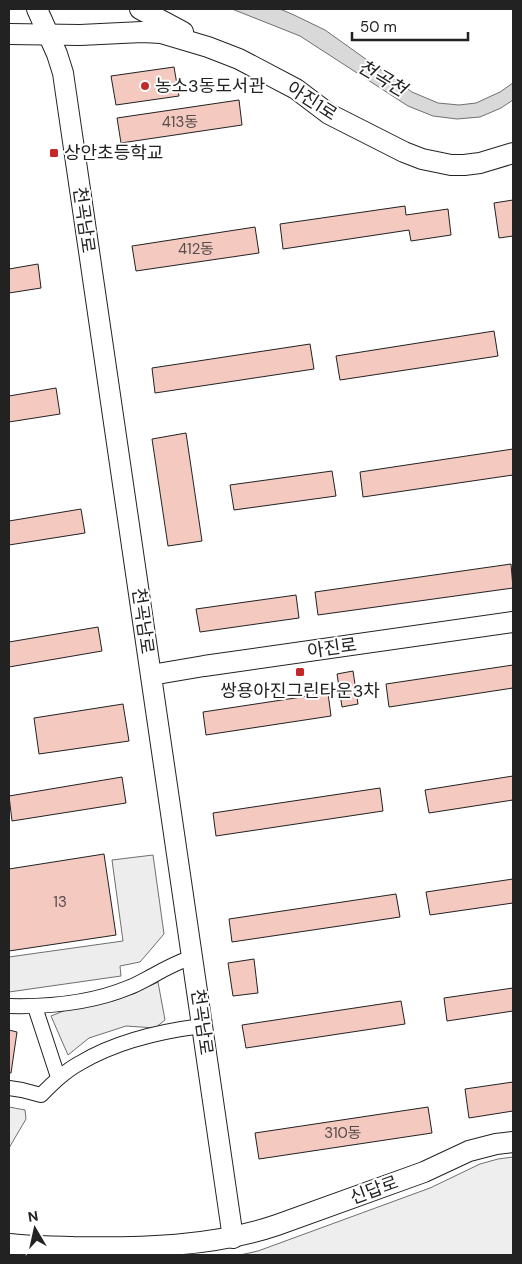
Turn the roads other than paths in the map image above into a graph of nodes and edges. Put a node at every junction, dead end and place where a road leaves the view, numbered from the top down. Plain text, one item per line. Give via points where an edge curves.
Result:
1 (37, 9) edge
2 (140, 9) edge
3 (9, 34) edge
4 (49, 35) junction
5 (208, 47) junction
6 (513, 153) edge
7 (513, 622) edge
8 (151, 675) junction
9 (192, 957) junction
10 (9, 1006) edge
11 (35, 1007) junction
12 (202, 1026) junction
13 (58, 1077) junction
14 (9, 1088) edge
15 (513, 1142) edge
16 (233, 1238) junction
17 (9, 1244) edge

1 - 4 street, 천곡남로
2 - 5 street
3 - 4 street, 아진1로
4 - 5 street, 아진1로 via 152,32
4 - 8 street, 천곡남로 via 63,73
5 - 6 street, 아진1로 via 239,59 296,89 330,114 422,159 464,165
7 - 8 street, 아진로
8 - 9 street, 천곡남로
9 - 11 street via 110,994
9 - 12 street, 천곡남로
10 - 11 street
11 - 13 street
12 - 13 street via 126,1043 80,1062
12 - 16 street, 천곡남로
13 - 14 street via 41,1095
15 - 16 street, 신답로 via 469,1151 415,1175
16 - 17 street, 신답로 via 146,1246

